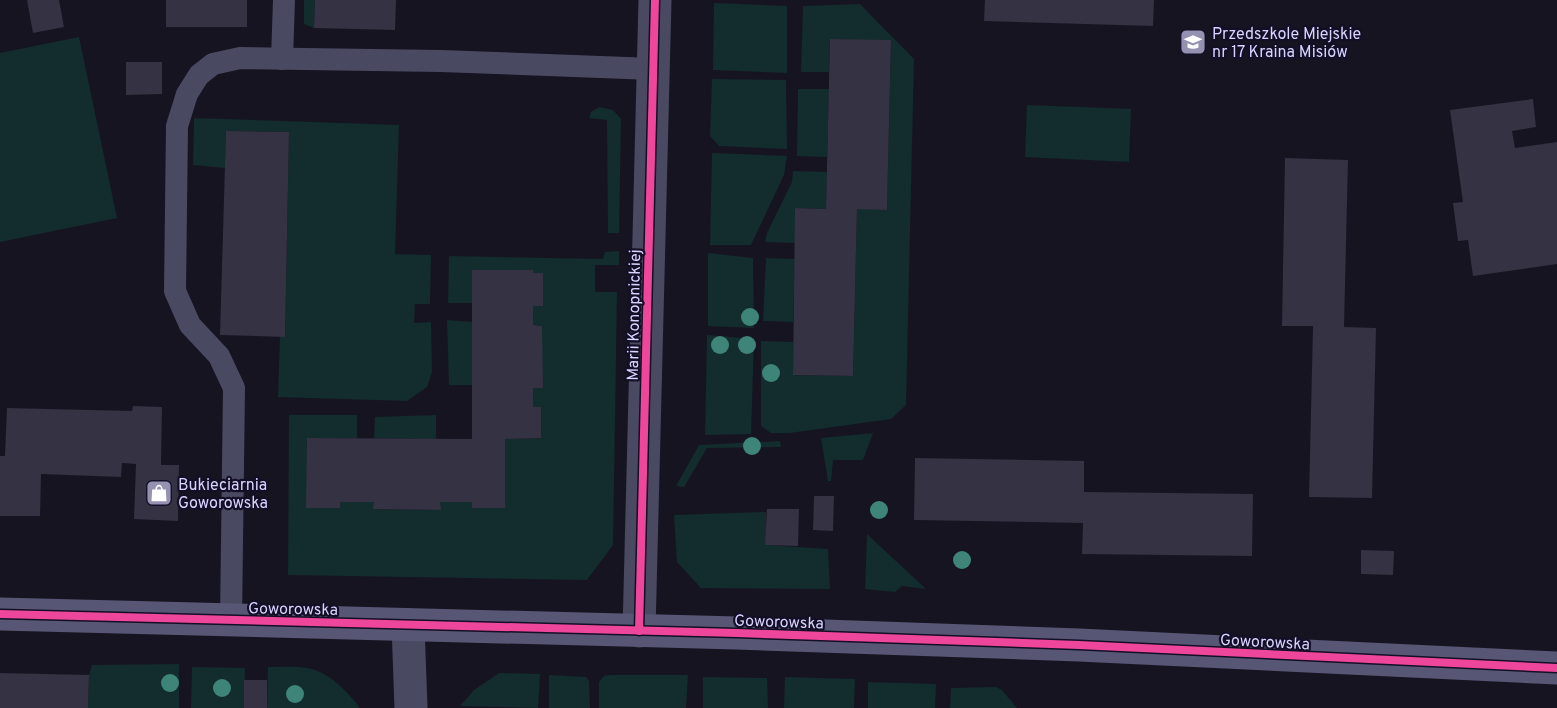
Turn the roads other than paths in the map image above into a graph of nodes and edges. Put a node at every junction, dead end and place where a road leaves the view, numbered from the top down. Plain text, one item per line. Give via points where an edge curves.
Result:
1 (284, 0) edge
2 (654, 0) edge
3 (282, 59) junction
4 (653, 69) junction
5 (0, 614) edge
6 (231, 620) junction
7 (408, 625) junction
8 (639, 631) junction
9 (1557, 669) edge
10 (411, 708) edge

1 - 3 lane
2 - 4 street, Marii Konopnickiej
3 - 4 lane
3 - 6 lane via 240,58 213,64 199,75 187,94 177,126 175,291 190,325 219,356 234,388
4 - 8 street, Marii Konopnickiej
5 - 6 street, Goworowska
6 - 7 street, Goworowska
7 - 8 street, Goworowska
7 - 10 street
8 - 9 street, Goworowska via 1079,645

